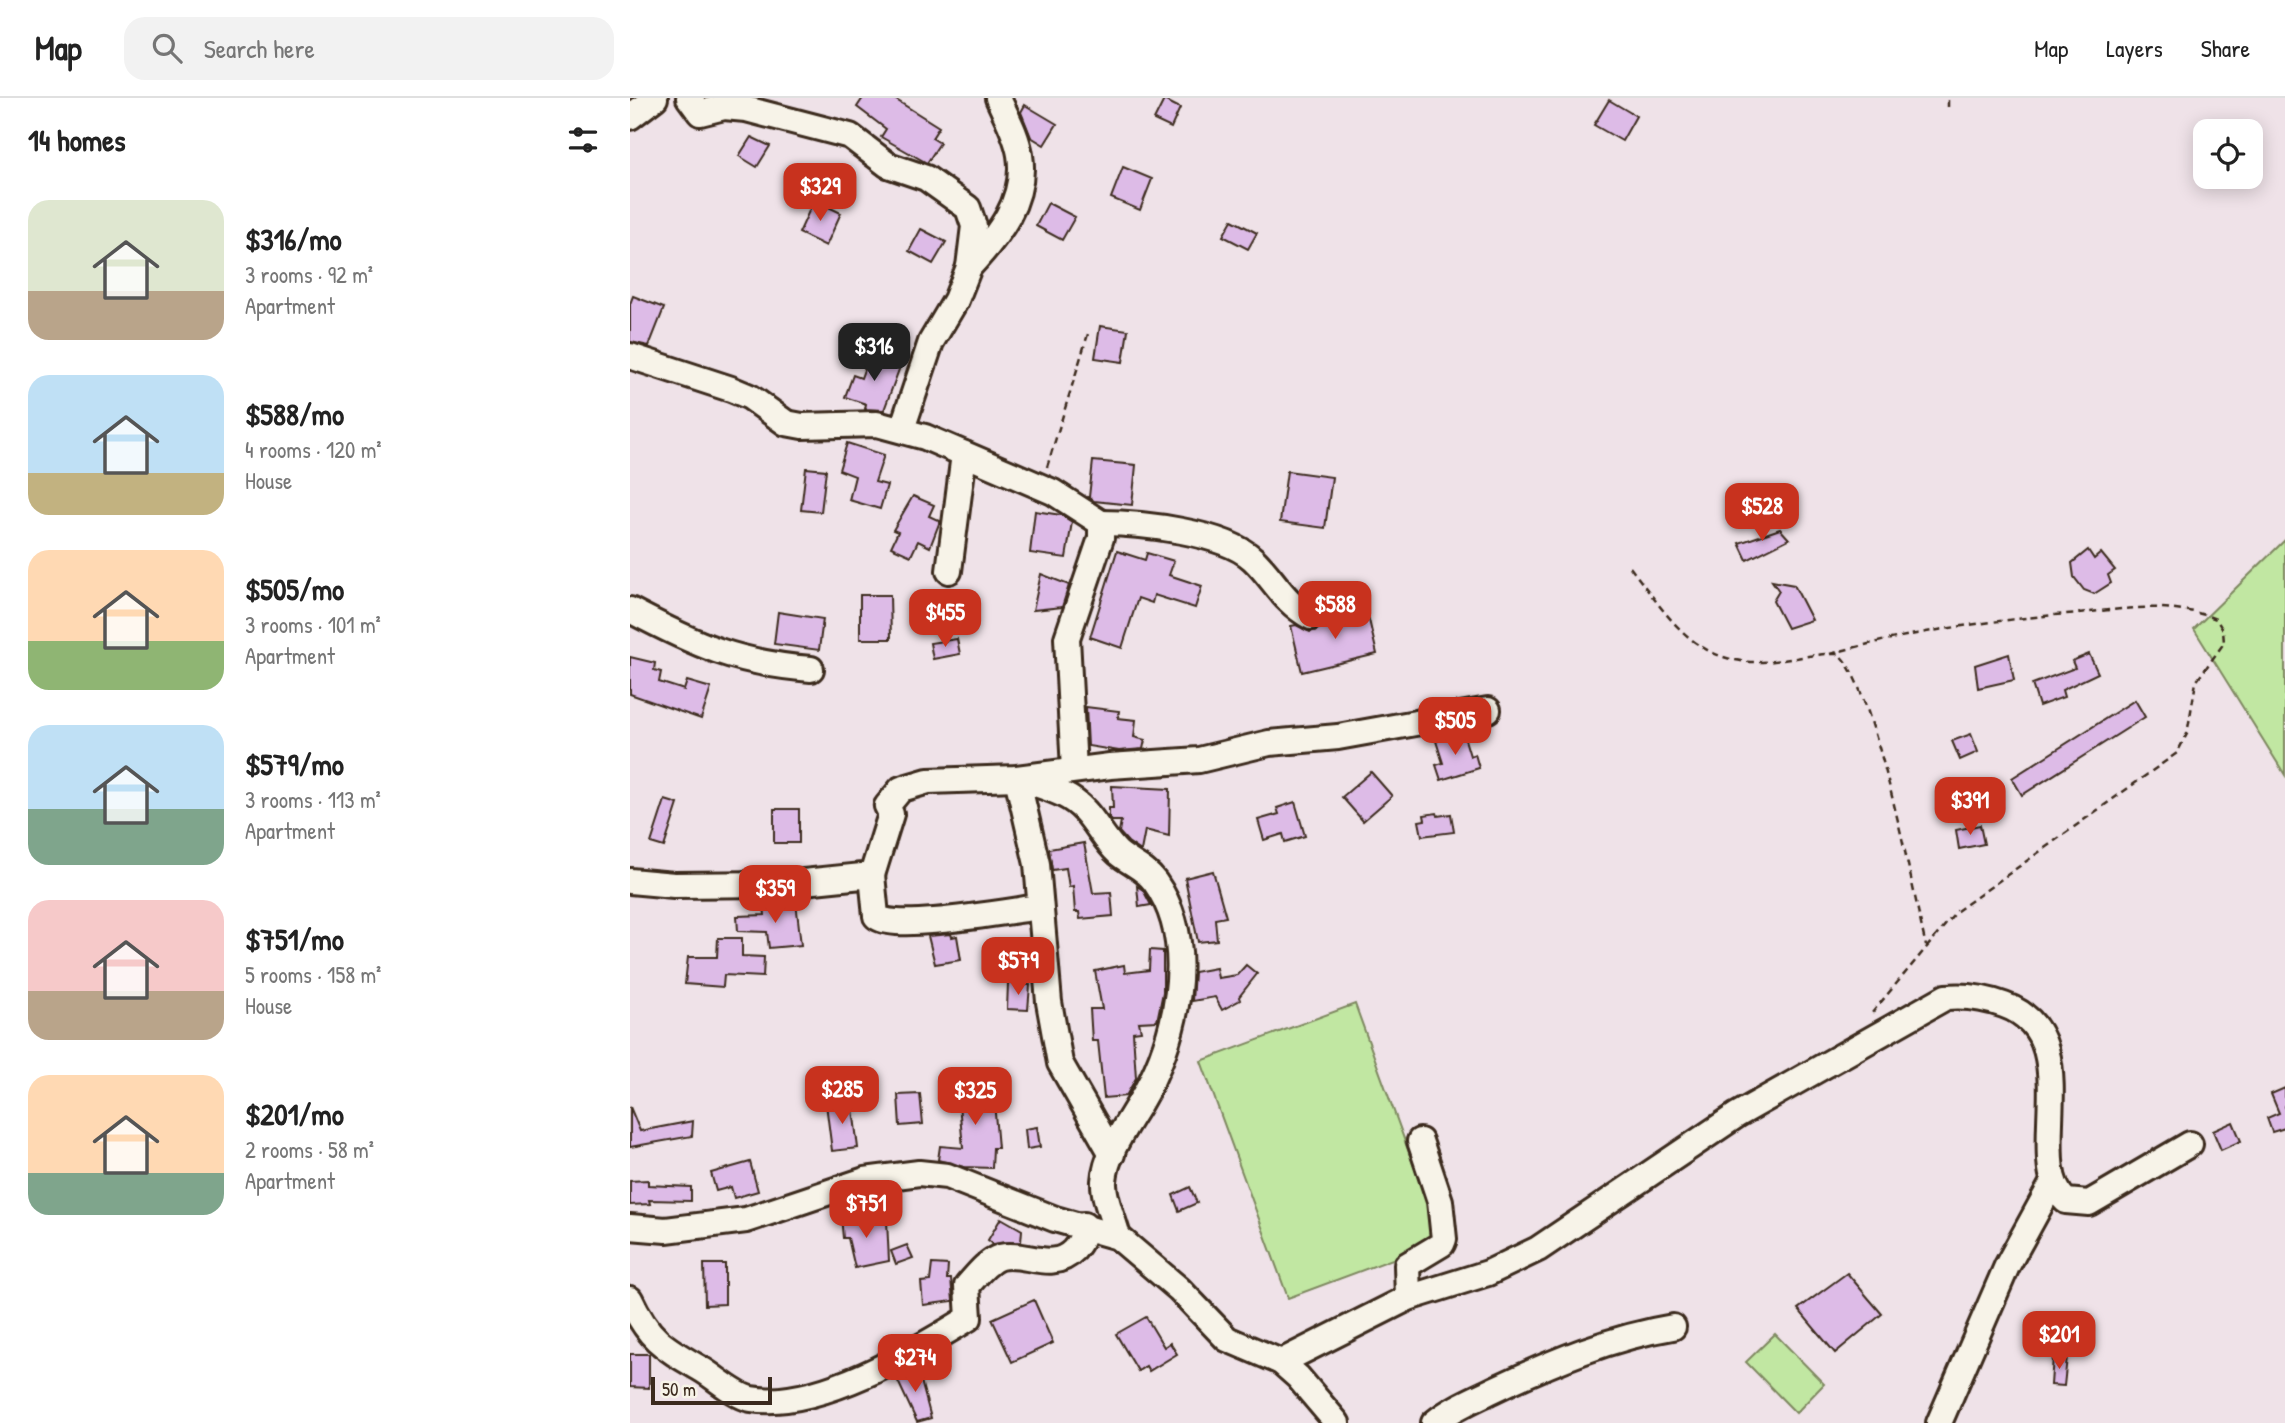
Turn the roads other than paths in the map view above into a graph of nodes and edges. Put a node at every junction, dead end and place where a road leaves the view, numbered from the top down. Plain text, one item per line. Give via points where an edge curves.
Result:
1 (655, 98) edge
2 (689, 98) edge
3 (998, 98) edge
4 (630, 117) edge
5 (969, 267) junction
6 (630, 356) edge
7 (902, 429) junction
8 (964, 454) junction
9 (1101, 523) junction
10 (949, 571) dead end
11 (630, 610) edge
12 (1311, 617) dead end
13 (811, 669) dead end
14 (1489, 710) dead end
15 (1074, 770) junction
16 (1017, 778) junction
17 (872, 875) junction
18 (630, 881) edge
19 (1040, 907) junction
20 (1420, 1141) dead end
21 (2190, 1144) dead end
22 (1112, 1154) junction
23 (2053, 1182) junction
24 (1084, 1225) junction
25 (630, 1227) edge
26 (1118, 1237) junction
27 (1408, 1298) junction
28 (630, 1299) edge
29 (1673, 1327) dead end
30 (1281, 1362) junction
31 (1337, 1423) edge
32 (1434, 1423) edge
33 (1939, 1423) edge

1 - 4 street
2 - 5 street via 700,113 724,107 746,109 850,136 888,165 926,178 968,208 974,226
3 - 5 street via 1018,147 1020,170 1005,227
5 - 7 street via 932,342
6 - 7 street via 750,397 786,423
7 - 8 street
8 - 9 street via 1040,486
8 - 10 street
9 - 12 street via 1214,539 1240,548 1285,600
9 - 15 street via 1101,538 1068,638
11 - 13 street via 722,655 769,666
14 - 15 street via 1338,737 1269,743 1199,760
15 - 16 street
16 - 17 street via 928,781 901,789 887,806 891,814
16 - 19 street via 1037,864
16 - 22 street via 1058,792 1086,811 1118,853 1154,879 1167,900 1175,928 1178,996 1173,1029
17 - 18 street via 784,884
17 - 19 street via 876,916 887,922
19 - 22 street via 1060,1063
20 - 27 street via 1440,1201 1444,1239 1407,1265
21 - 23 street via 2089,1203 2066,1201
22 - 26 street via 1104,1185
23 - 27 street via 2049,1065 2037,1028 2007,1006 1972,997 1946,997 1737,1115 1538,1249 1488,1273
23 - 33 street via 2007,1266
24 - 25 street via 1055,1219 947,1176 919,1173 865,1180 746,1220 666,1230
24 - 26 street
24 - 28 street via 1080,1241 1062,1259 1004,1257 988,1264 967,1286 969,1318 949,1331 872,1373 790,1401 748,1399 652,1339
26 - 30 street via 1179,1289 1227,1339
27 - 30 street
29 - 32 street via 1623,1338 1529,1373
30 - 31 street

